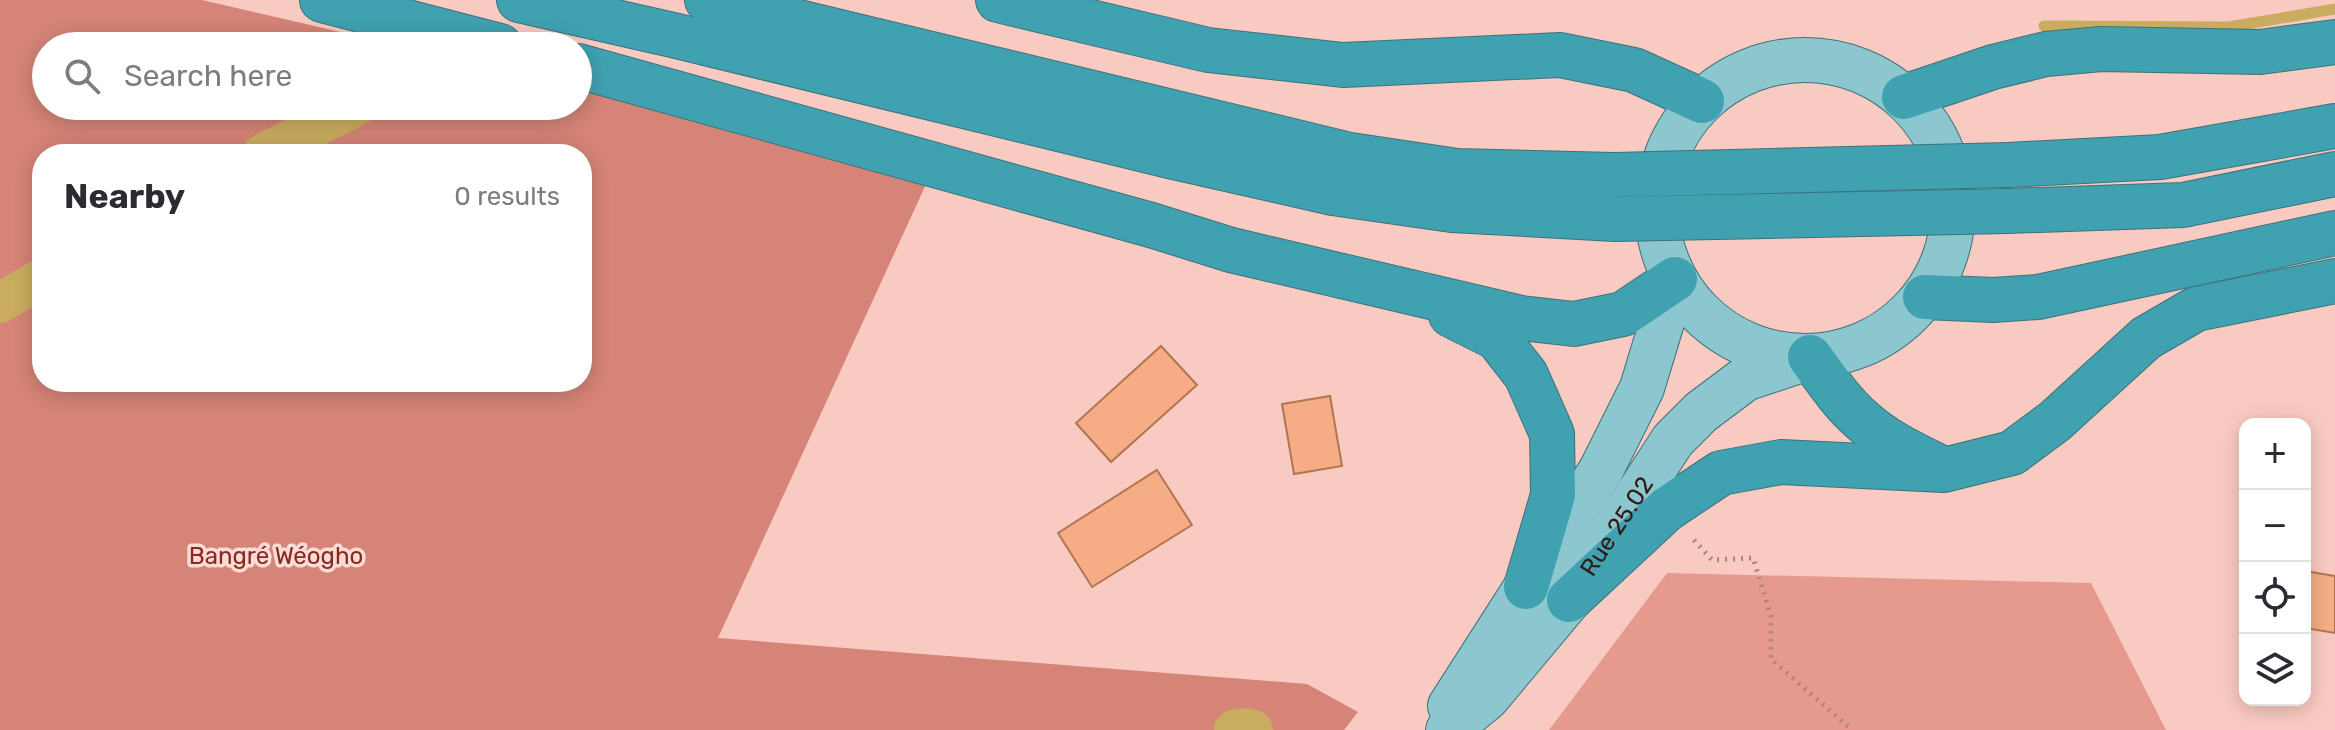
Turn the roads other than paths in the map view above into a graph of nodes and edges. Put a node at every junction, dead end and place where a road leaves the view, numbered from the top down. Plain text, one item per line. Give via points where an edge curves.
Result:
1 (322, 0) edge
2 (519, 0) edge
3 (707, 0) edge
4 (998, 0) edge
5 (446, 32) edge
6 (2335, 42) edge
7 (592, 70) edge
8 (1904, 97) junction
9 (1702, 101) junction
10 (2335, 126) edge
11 (2335, 174) edge
12 (2335, 233) edge
13 (1675, 279) junction
14 (1367, 281) junction
15 (2335, 281) edge
16 (1925, 297) junction
17 (1810, 357) junction
18 (1944, 470) junction
19 (1526, 587) junction
20 (1569, 600) junction
21 (1434, 730) edge
22 (1448, 730) edge

1 - 5 highway
2 - 11 highway, bridge via 1333,193 1452,210 1615,219 2183,205
3 - 10 highway, bridge via 1350,155 1457,171 1614,175 2008,165 2160,157
4 - 9 highway via 1208,50 1343,65 1560,55 1634,70
6 - 8 highway via 2260,52 2101,49 2046,54
7 - 14 highway via 1231,250
8 - 9 main road via 1866,73 1824,61 1794,61 1737,76
8 - 16 main road via 1932,131 1949,171 1954,215 1946,258
9 - 13 main road via 1677,131 1662,166 1656,205 1661,243
12 - 16 highway via 2038,297
13 - 14 highway via 1623,314 1574,324 1521,318
13 - 17 main road via 1706,318 1750,346
13 - 19 main road, Rue 25.02 via 1642,388 1601,470
14 - 19 highway via 1497,338 1526,375 1552,434 1553,495
15 - 18 highway via 2196,309 2146,338 2012,453
16 - 17 main road via 1891,330 1847,350
17 - 18 highway via 1863,421
17 - 20 main road, Rue 25.02 via 1745,379 1673,440
18 - 20 highway via 1781,462 1721,473 1667,509
19 - 21 main road, Rue 25.02
20 - 22 main road, Rue 25.02 via 1487,698

